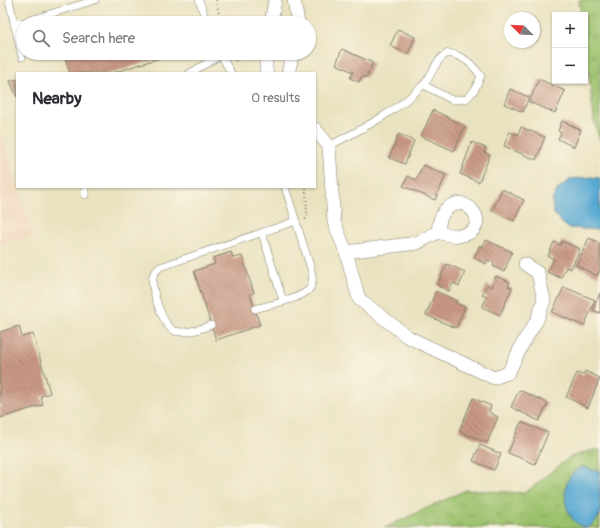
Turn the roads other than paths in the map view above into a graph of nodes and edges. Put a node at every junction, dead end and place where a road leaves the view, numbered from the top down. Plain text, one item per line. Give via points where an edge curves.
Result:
1 (9, 0) edge
2 (94, 0) edge
3 (199, 0) edge
4 (275, 0) edge
5 (294, 0) edge
6 (41, 16) edge
7 (205, 16) edge
8 (272, 16) edge
9 (297, 16) edge
10 (14, 24) joint
11 (16, 32) edge
12 (212, 60) edge
13 (223, 60) edge
14 (266, 60) edge
15 (291, 60) edge
16 (192, 72) edge
17 (230, 72) edge
18 (266, 72) edge
19 (288, 72) edge
20 (424, 85) junction
21 (316, 130) edge
22 (329, 146) junction
23 (85, 188) edge
24 (285, 188) edge
25 (86, 196) dead end
26 (296, 222) junction
27 (438, 232) dead end
28 (262, 233) junction
29 (346, 252) junction
30 (525, 264) dead end
31 (283, 301) junction
32 (255, 309) dead end
33 (211, 325) dead end

1 - 10 lane
2 - 6 lane
3 - 7 lane
4 - 8 street
5 - 9 street
10 - 11 lane
12 - 16 lane
13 - 17 lane
14 - 18 street
15 - 19 street
20 - 20 lane via 439,57 448,53 460,55 481,76 474,91 466,99 452,100
20 - 22 lane via 391,111
21 - 22 street
22 - 29 street via 334,222
23 - 25 lane
24 - 26 lane
26 - 28 lane
26 - 31 lane via 313,281 304,294
27 - 29 street via 417,243
28 - 31 lane
28 - 33 lane via 160,267 155,272 152,283 167,326 174,331 183,332
29 - 30 street via 359,300 408,337 494,378 508,373 537,320 544,300 538,273
31 - 32 lane

